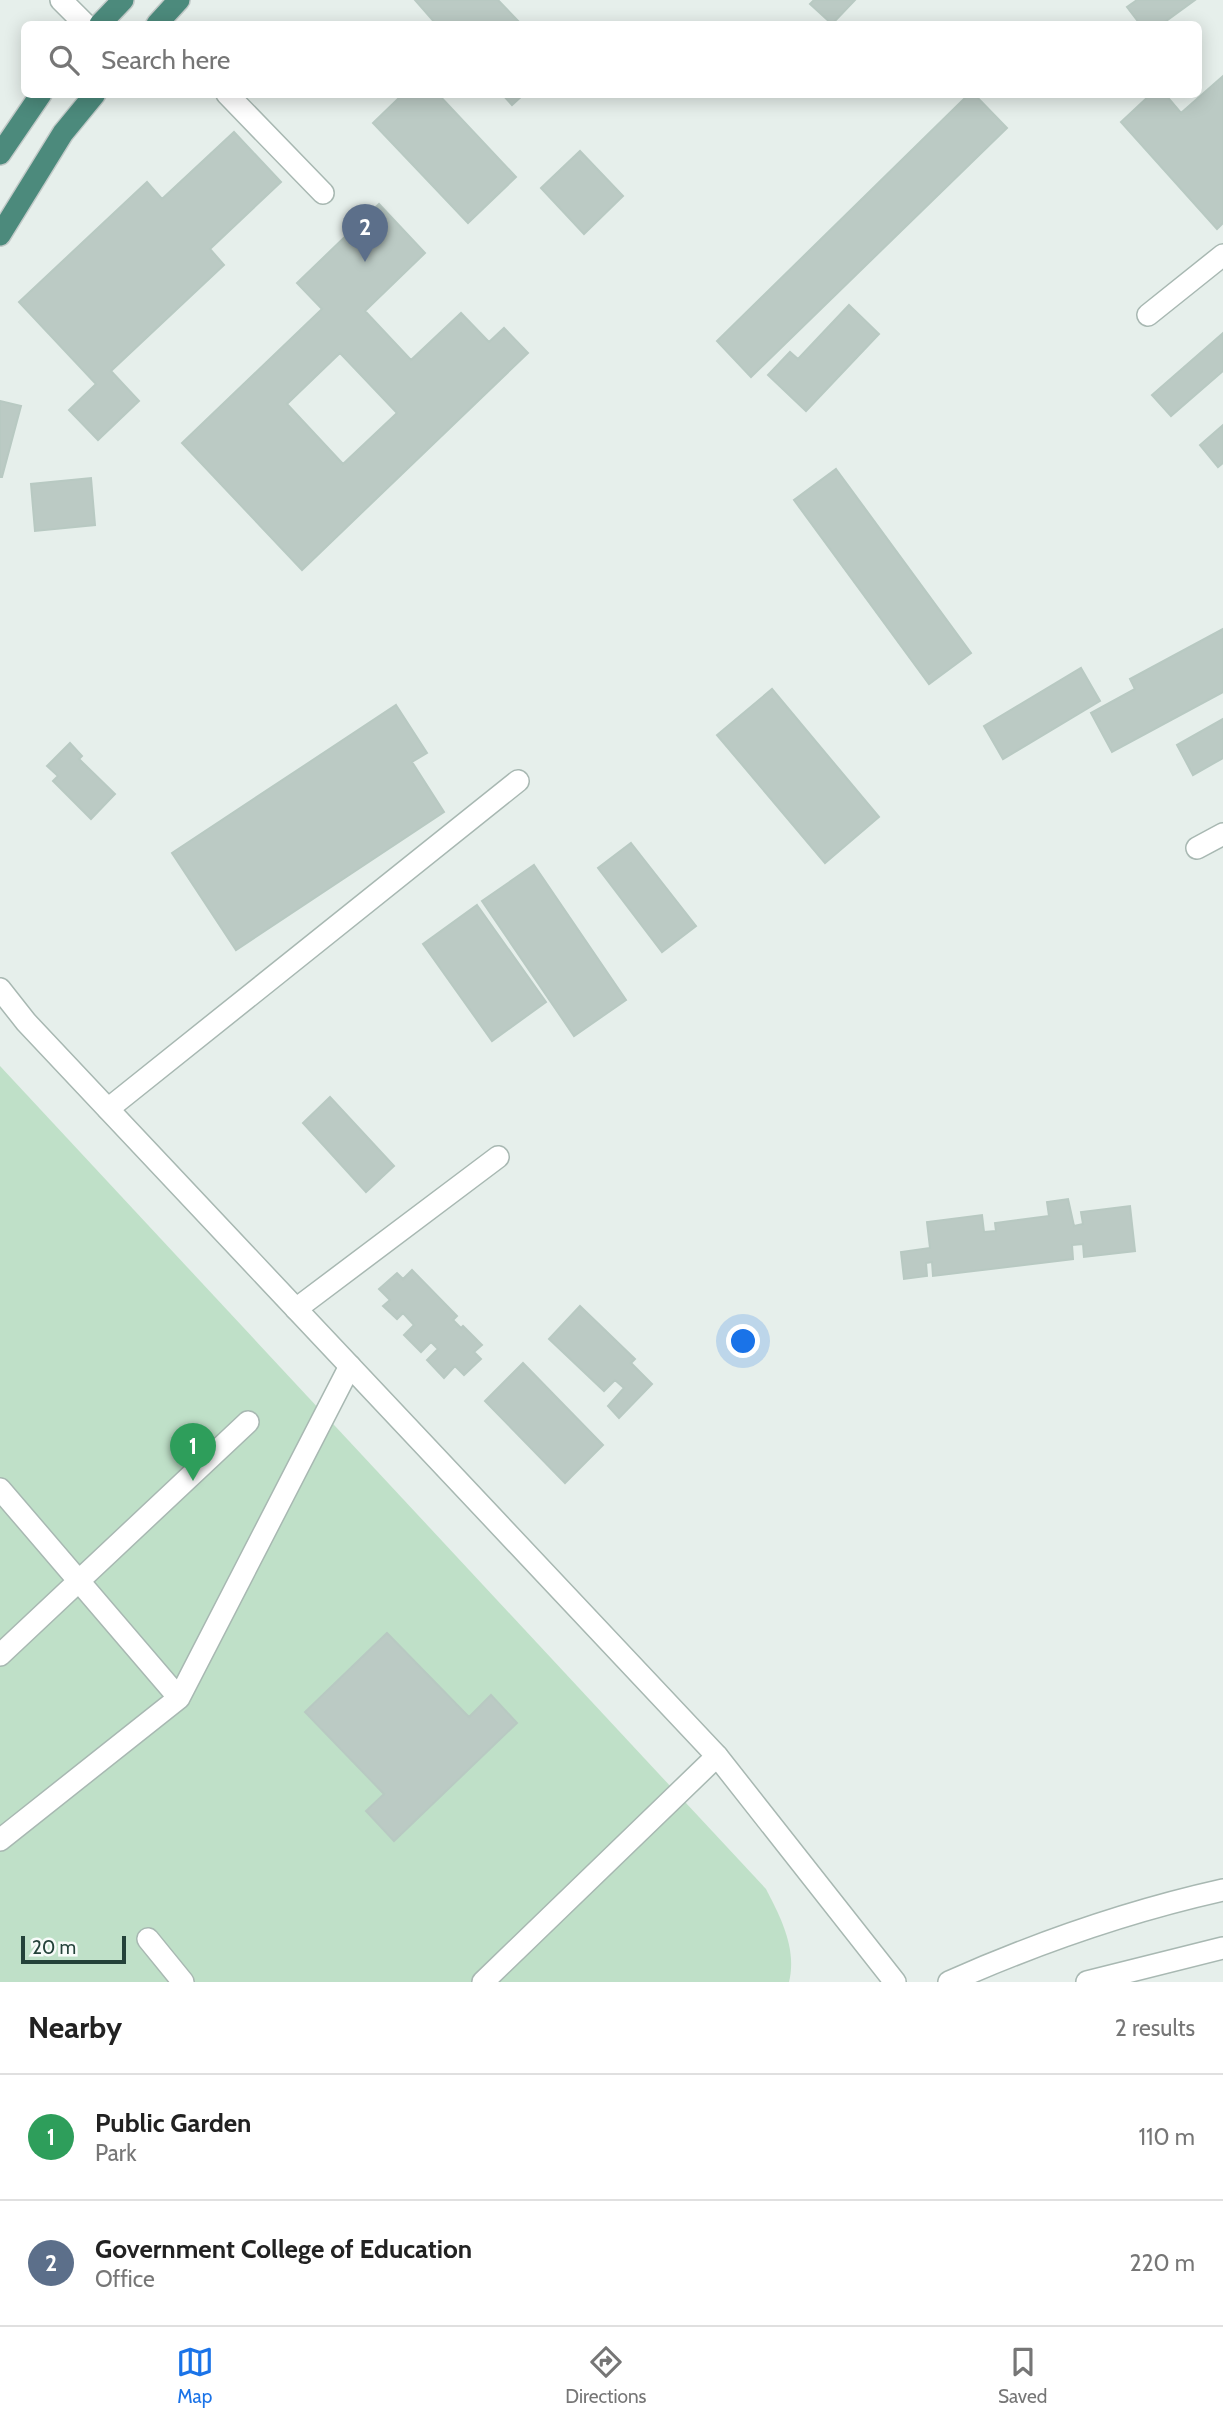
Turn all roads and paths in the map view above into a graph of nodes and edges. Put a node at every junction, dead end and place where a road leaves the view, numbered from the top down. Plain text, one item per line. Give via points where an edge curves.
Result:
1 (61, 0) edge
2 (123, 0) edge
3 (179, 0) edge
4 (82, 21) edge
5 (103, 21) edge
6 (161, 21) edge
7 (38, 98) edge
8 (92, 98) edge
9 (231, 98) edge
10 (0, 154) edge
11 (323, 193) dead end
12 (0, 235) edge
13 (1223, 254) edge
14 (1148, 315) dead end
15 (518, 782) dead end
16 (1223, 834) edge
17 (1197, 848) dead end
18 (0, 989) edge
19 (0, 1014) edge
20 (26, 1022) junction
21 (108, 1109) junction
22 (498, 1157) dead end
23 (296, 1309) junction
24 (350, 1366) junction
25 (248, 1423) dead end
26 (0, 1489) edge
27 (80, 1583) junction
28 (0, 1655) edge
29 (179, 1698) junction
30 (717, 1756) junction
31 (0, 1840) edge
32 (1223, 1890) edge
33 (148, 1938) dead end
34 (1223, 1948) edge
35 (183, 1982) edge
36 (483, 1982) edge
37 (895, 1982) edge
38 (949, 1982) edge
39 (1087, 1982) edge

1 - 4 street
2 - 5 highway
3 - 6 highway
7 - 10 highway
8 - 12 highway via 63,133
9 - 11 street
13 - 14 street
15 - 21 street
16 - 17 street
18 - 20 street
19 - 20 street
20 - 21 street
21 - 23 street
22 - 23 street
23 - 24 street
24 - 29 street
24 - 30 street
25 - 27 street
26 - 27 street
27 - 28 street
27 - 29 street
29 - 31 street
30 - 36 street
30 - 37 street
32 - 38 street via 1169,1902 1017,1952
33 - 35 street
34 - 39 street

